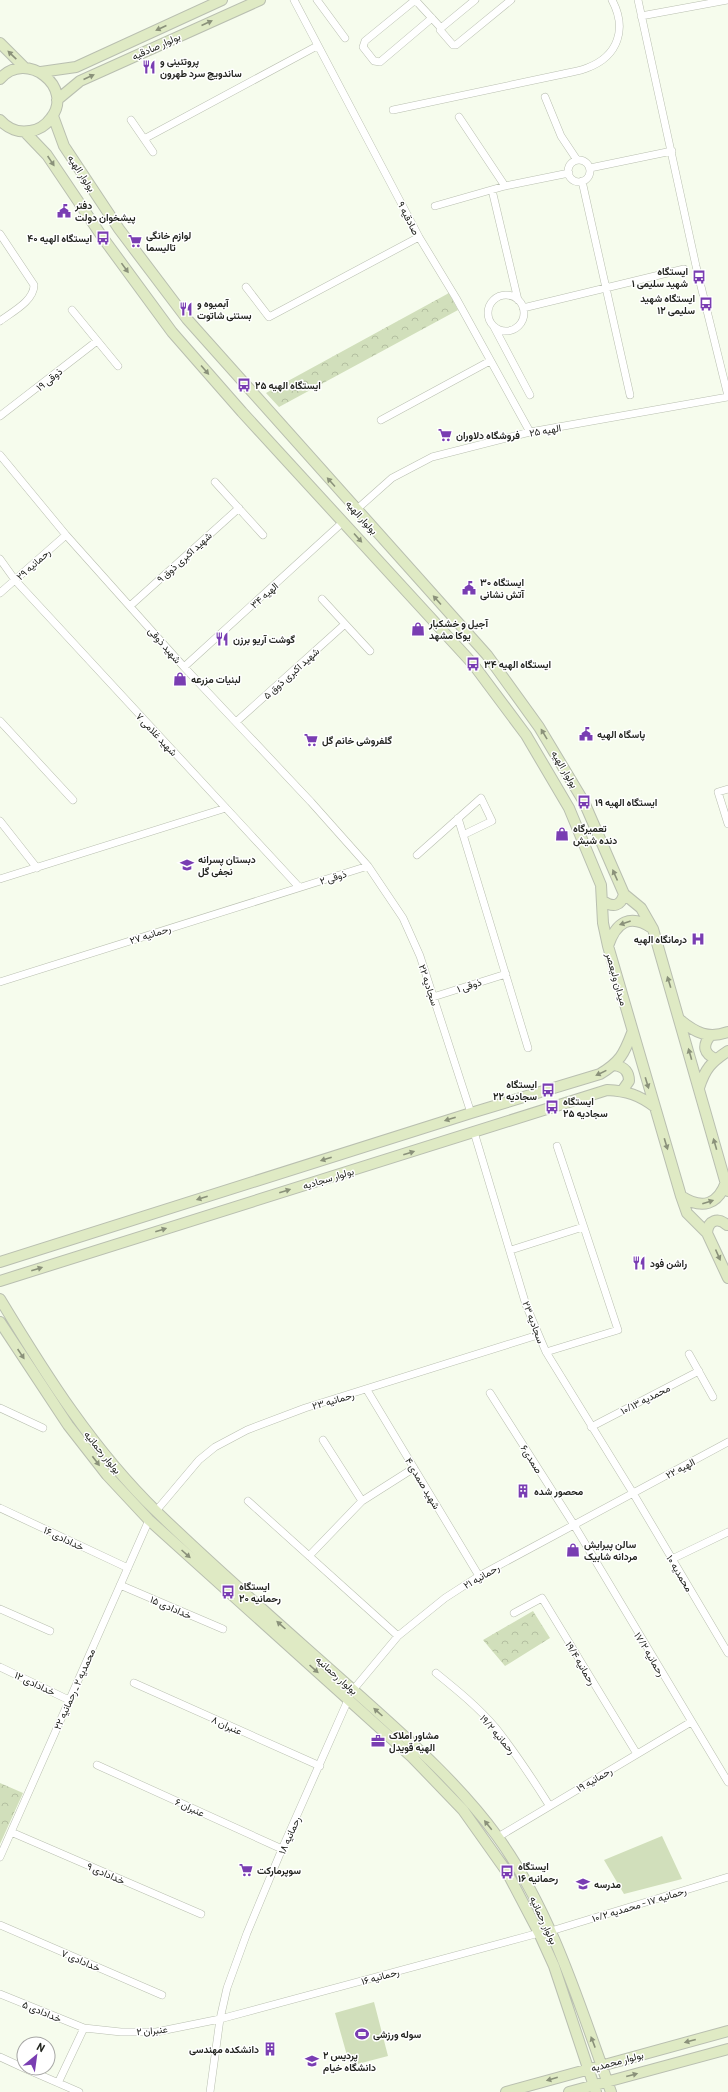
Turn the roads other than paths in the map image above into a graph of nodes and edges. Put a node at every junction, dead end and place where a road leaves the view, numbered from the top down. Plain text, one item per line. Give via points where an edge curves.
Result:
1 (222, 0) edge
2 (260, 0) edge
3 (294, 0) edge
4 (317, 0) edge
5 (475, 0) edge
6 (511, 0) edge
7 (612, 0) edge
8 (638, 0) edge
9 (728, 0) edge
10 (641, 16) junction
11 (432, 18) junction
12 (441, 28) junction
13 (344, 38) dead end
14 (0, 43) edge
15 (317, 46) junction
16 (24, 67) junction
17 (41, 72) junction
18 (0, 79) edge
19 (545, 97) dead end
20 (57, 100) junction
21 (393, 110) dead end
22 (53, 116) junction
23 (459, 117) dead end
24 (0, 120) edge
25 (131, 120) dead end
26 (4, 128) edge
27 (25, 132) junction
28 (144, 139) junction
29 (672, 151) junction
30 (154, 152) dead end
31 (577, 160) junction
32 (590, 168) junction
33 (569, 173) junction
34 (582, 181) junction
35 (505, 186) junction
36 (492, 190) junction
37 (435, 206) dead end
38 (0, 234) edge
39 (419, 237) junction
40 (684, 269) dead end
41 (246, 287) dead end
42 (605, 289) junction
43 (518, 300) junction
44 (523, 308) junction
45 (72, 310) dead end
46 (0, 321) edge
47 (494, 327) junction
48 (97, 341) junction
49 (490, 361) junction
50 (118, 366) dead end
51 (530, 395) dead end
52 (630, 395) dead end
53 (728, 397) edge
54 (0, 416) edge
55 (381, 420) dead end
56 (530, 432) junction
57 (0, 455) edge
58 (215, 482) dead end
59 (239, 508) junction
60 (356, 510) junction
61 (343, 522) junction
62 (66, 535) junction
63 (263, 535) dead end
64 (0, 559) edge
65 (15, 580) junction
66 (0, 593) edge
67 (322, 598) dead end
68 (130, 606) junction
69 (345, 624) junction
70 (370, 651) dead end
71 (184, 667) junction
72 (0, 721) edge
73 (236, 722) junction
74 (728, 789) edge
75 (72, 800) dead end
76 (226, 808) junction
77 (458, 818) junction
78 (0, 821) edge
79 (728, 824) edge
80 (463, 835) junction
81 (417, 855) dead end
82 (368, 866) junction
83 (37, 868) junction
84 (0, 879) edge
85 (299, 887) junction
86 (624, 894) junction
87 (603, 901) junction
88 (653, 929) junction
89 (608, 946) junction
90 (506, 974) junction
91 (0, 982) edge
92 (433, 997) junction
93 (680, 1020) junction
94 (728, 1032) edge
95 (632, 1033) junction
96 (710, 1036) junction
97 (528, 1048) dead end
98 (728, 1051) edge
99 (716, 1059) junction
100 (615, 1065) junction
101 (700, 1088) junction
102 (622, 1091) junction
103 (655, 1107) junction
104 (471, 1113) junction
105 (474, 1132) junction
106 (557, 1146) dead end
107 (727, 1186) edge
108 (681, 1196) junction
109 (728, 1223) edge
110 (583, 1227) junction
111 (707, 1233) junction
112 (511, 1250) junction
113 (0, 1262) edge
114 (728, 1278) edge
115 (0, 1281) edge
116 (0, 1299) edge
117 (0, 1322) edge
118 (538, 1335) junction
119 (546, 1352) junction
120 (689, 1354) dead end
121 (699, 1371) junction
122 (367, 1390) junction
123 (490, 1393) dead end
124 (713, 1397) dead end
125 (0, 1408) edge
126 (591, 1427) junction
127 (43, 1428) dead end
128 (323, 1440) dead end
129 (728, 1442) edge
130 (414, 1468) junction
131 (633, 1493) junction
132 (248, 1501) dead end
133 (362, 1501) junction
134 (0, 1508) edge
135 (156, 1511) junction
136 (149, 1520) junction
137 (574, 1525) junction
138 (728, 1532) edge
139 (309, 1556) junction
140 (672, 1559) junction
141 (128, 1568) junction
142 (480, 1576) junction
143 (120, 1585) junction
144 (0, 1609) edge
145 (514, 1613) dead end
146 (222, 1629) dead end
147 (50, 1631) dead end
148 (398, 1636) junction
149 (728, 1653) edge
150 (0, 1667) edge
151 (436, 1674) dead end
152 (134, 1683) dead end
153 (353, 1690) junction
154 (70, 1700) junction
155 (348, 1700) junction
156 (691, 1722) junction
157 (636, 1754) junction
158 (97, 1765) dead end
159 (320, 1766) junction
160 (728, 1782) edge
161 (549, 1805) junction
162 (11, 1832) junction
163 (498, 1837) junction
164 (282, 1849) junction
165 (0, 1857) edge
166 (728, 1877) edge
167 (201, 1914) dead end
168 (0, 1925) edge
169 (551, 1931) junction
170 (539, 1932) junction
171 (0, 1994) edge
172 (162, 1995) dead end
173 (220, 2019) junction
174 (84, 2028) junction
175 (728, 2031) edge
176 (728, 2049) edge
177 (0, 2057) edge
178 (16, 2064) edge
179 (602, 2066) junction
180 (588, 2069) junction
181 (42, 2076) edge
182 (607, 2082) junction
183 (58, 2083) junction
184 (595, 2088) edge
185 (79, 2092) edge
186 (210, 2092) edge
187 (506, 2092) edge
188 (569, 2092) edge
189 (611, 2092) edge

1 -> 17 main road, بولوار صادقیه via 76,67
20 -> 2 main road, بولوار صادقیه via 80,81
3 - 15 street, صادقیه ۹
4 - 13 street
5 - 12 street
6 - 12 street via 456,45 450,43
7 - 21 street via 619,13 617,41 601,60 588,67
8 - 10 street
9 - 10 street
10 - 29 street
11 - 11 street via 380,62 374,61 362,47 365,41 414,2
11 - 12 street
16 -> 14 main road
15 - 28 street
15 - 39 street, صادقیه ۹
16 - 17 main road
16 - 18 main road via 8,72
17 - 20 main road via 52,83
19 - 31 street via 562,136
20 - 22 main road
22 - 27 main road via 41,128
60 -> 22 main road, بولوار الهیه via 187,319 119,229 64,146
23 - 35 street
24 - 26 main road
25 - 28 street
26 - 27 main road
27 -> 61 main road, بولوار الهیه via 47,155 103,238 172,332
28 - 30 street
29 - 32 street
29 - 53 street via 696,266
31 - 32 street via 585,162
31 - 33 street via 570,165
32 - 34 street via 588,176
33 - 34 street via 574,180
33 - 35 street
34 - 42 street
35 - 36 street
36 - 37 street
36 - 43 street
38 - 46 street via 34,285 34,292
39 - 41 street via 269,317
39 - 49 street, صادقیه ۹
40 - 42 street
42 - 44 street
42 - 52 street
43 - 44 street
43 - 47 street via 510,295 500,296 492,301 488,319
44 - 47 street via 524,317 520,326 512,331 502,331
45 - 48 street
47 - 51 street
48 - 50 street
48 - 54 street, ذوقی ۱۹
49 - 55 street
49 - 56 street, صادقیه ۹
53 - 56 street, الهیه ۲۵
56 - 60 street, الهیه ۲۵ via 432,457 392,478
57 - 62 street, شهید ذوقی
58 - 59 street
59 - 63 street
59 - 68 street, شهید اکبری ذوق ۹
60 - 61 main road
86 -> 60 main road, بولوار الهیه via 584,802 539,726 487,655
61 - 71 street, الهیه ۳۴
61 -> 87 main road, بولوار الهیه via 473,664 526,735 569,808 601,885
62 - 65 street, رحمانیه ۲۹
62 - 68 street, شهید ذوقی
64 - 65 street, شهید غلامی ۷
65 - 66 street, رحمانیه ۲۹
65 - 76 street, شهید غلامی ۷
67 - 69 street
68 - 71 street, شهید ذوقی
69 - 70 street
69 - 73 street, شهید اکبری ذوق ۵
71 - 73 street, شهید ذوقی
72 - 75 street
73 - 82 street, شهید ذوقی
74 - 79 street via 718,792
76 - 83 street
76 - 85 street, شهید غلامی ۷
77 - 80 street
77 - 80 street via 481,798 492,821
77 - 81 street
78 - 83 street
80 - 90 street
82 - 85 street, ذوقی ۲
82 - 92 street, سجادیه ۲۲ via 403,918 420,956
83 - 84 street
85 - 91 street, رحمانیه ۲۷
86 - 87 main road via 622,901 616,905 609,905
86 - 88 main road, بولوار الهیه via 641,908
87 - 89 main road, بولوار الهیه via 603,923
88 -> 89 main road, میدان ولیعصر via 644,923 627,922 619,925 612,932
93 -> 88 main road
89 - 95 main road, میدان ولیعصر
90 - 92 street, ذوقی ۱
90 - 97 street
92 - 104 street, سجادیه ۲۲
93 - 96 main road via 693,1031
101 -> 93 main road
94 - 96 main road
95 - 100 main road, بولوار سجادیه via 624,1053
95 -> 103 main road, میدان ولیعصر
96 - 99 main road via 705,1042 705,1050 709,1056
98 - 99 main road
99 - 101 main road via 704,1072
100 - 102 main road via 621,1066 629,1075 629,1081
100 -> 104 main road, بولوار سجادیه via 600,1074
107 -> 101 main road
102 - 103 main road, بولوار سجادیه via 642,1097
102 - 105 main road, بولوار سجادیه via 607,1090
103 -> 108 main road, میدان ولیعصر
104 -> 113 main road, بولوار سجادیه
105 - 112 street, سجادیه ۲۳
115 -> 105 main road, بولوار سجادیه
106 - 110 street
108 -> 107 main road via 691,1203 702,1204 714,1201
108 - 111 main road, میدان ولیعصر via 687,1213
109 - 111 main road via 717,1220 711,1222 707,1227
110 - 112 street
110 - 119 street via 618,1330
111 -> 114 main road
112 - 118 street, سجادیه ۲۳ via 526,1305
116 - 135 main road, بولوار رحمانیه via 77,1419 115,1468
117 -> 136 main road, بولوار رحمانیه via 68,1425 107,1475
118 - 119 street, سجادیه ۲۳
118 - 122 street, رحمانیه ۲۳
119 - 126 street, سجادیه ۲۳
120 - 121 street
121 - 124 street
121 - 126 street, محمدیه ۱۰/۱۳
122 - 130 street, شهید صمدی ۴
122 - 135 street, رحمانیه ۲۳ via 262,1424 216,1447 184,1476
123 - 137 street, صمدی۶
125 - 127 street
126 - 131 street, سجادیه ۲۳
128 - 133 street
129 - 131 street, الهیه ۲۲
130 - 133 street
130 - 142 street, شهید صمدی ۴
131 - 137 street, رحمانیه ۲۱
131 - 140 street, محمدیه ۱۰
132 - 139 street
133 - 139 street
134 - 141 street, خدادادی ۱۶
153 -> 135 main road, بولوار رحمانیه
136 - 141 street, محمدیه ۲ ـ رحمانیه ۲۲
136 -> 155 main road, بولوار رحمانیه
137 - 142 street, رحمانیه ۲۱
137 - 156 street, رحمانیه ۱۷/۲
138 - 140 street
139 - 148 street
140 - 149 street, محمدیه ۱۰
141 - 143 street, محمدیه ۲ ـ رحمانیه ۲۲
142 - 148 street, رحمانیه ۲۱ via 445,1598
143 - 146 street, خدادادی ۱۵
143 - 154 street, محمدیه ۲ ـ رحمانیه ۲۲
144 - 147 street
145 - 157 street, رحمانیه ۱۹/۴ via 542,1598
148 - 153 street, رحمانیه ۲۱
150 - 154 street, خدادادی ۱۲
151 - 161 street, رحمانیه ۱۹/۲ via 457,1690 494,1726
152 - 159 street, عنبران ۸
153 - 155 main road
163 -> 153 main road, بولوار رحمانیه via 470,1803 419,1750
154 - 162 street, محمدیه ۲ ـ رحمانیه ۲۲
155 - 159 street, رحمانیه ۱۸
155 - 170 main road, بولوار رحمانیه via 412,1757 463,1810 507,1872
156 - 157 street, رحمانیه ۱۹
156 - 160 street, رحمانیه ۱۷/۲
157 - 161 street, رحمانیه ۱۹
158 - 164 street, عنبران ۶
159 - 164 street, رحمانیه ۱۸
161 - 163 street, رحمانیه ۱۹
162 - 165 street, محمدیه ۲ ـ رحمانیه ۲۲
162 - 167 street, خدادادی ۹
163 - 169 main road, بولوار رحمانیه via 524,1879
164 - 173 street, رحمانیه ۱۸ via 247,1933 227,1988
166 - 169 street, رحمانیه ۱۷ - محمدیه ۱۰/۲
168 - 172 street, خدادادی ۷
179 -> 169 main road, بولوار رحمانیه
170 - 173 street, رحمانیه ۱۶
170 - 180 main road, بولوار رحمانیه via 554,1966
171 - 174 street, خدادادی ۵
173 - 174 street, عنبران ۲ via 156,2032
173 - 186 street, رحمانیه ۱۸
174 - 183 street
175 -> 179 main road, بولوار محمدیه
182 -> 176 main road, بولوار محمدیه
177 - 178 street
179 - 180 main road, بولوار محمدیه
179 - 182 main road, بولوار رحمانیه
180 - 184 main road, بولوار رحمانیه
180 -> 187 main road, بولوار محمدیه
181 - 183 street
182 - 184 main road, بولوار محمدیه
182 - 189 main road, بولوار رحمانیه
183 - 185 street
184 - 188 main road, بولوار محمدیه

